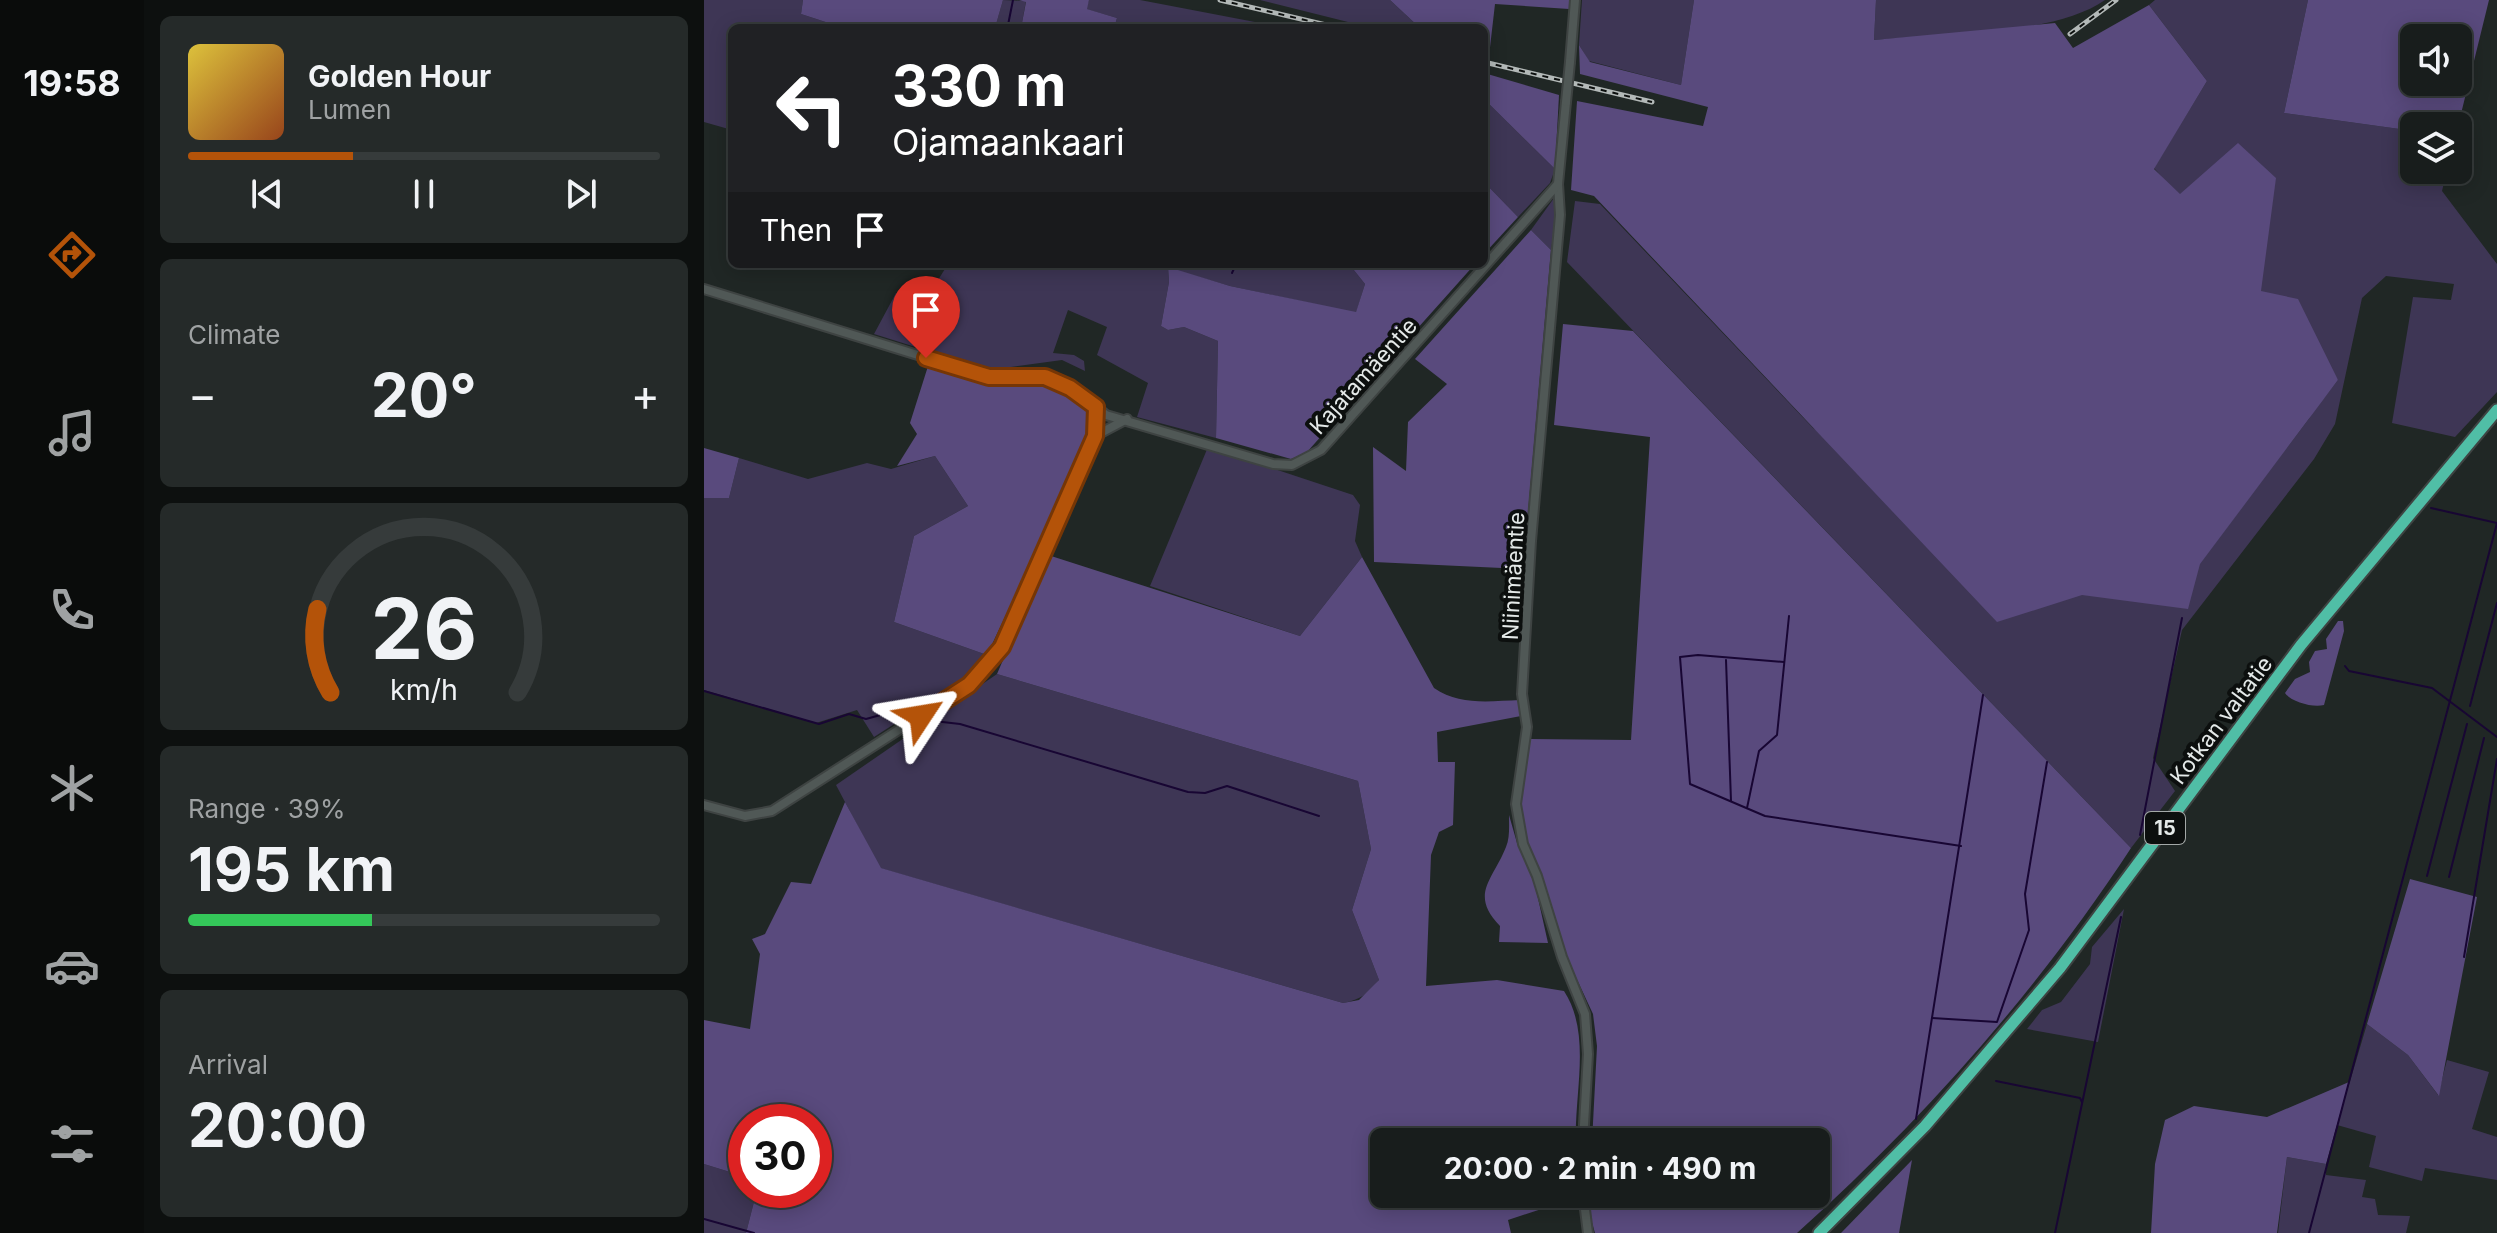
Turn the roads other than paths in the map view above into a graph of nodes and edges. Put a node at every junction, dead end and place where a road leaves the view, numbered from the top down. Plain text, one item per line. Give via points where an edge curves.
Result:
1 (1575, 0) edge
2 (1558, 184) junction
3 (1488, 263) edge
4 (1483, 268) edge
5 (704, 289) edge
6 (1096, 407) junction
7 (2497, 410) edge
8 (1128, 419) junction
9 (1095, 436) junction
10 (704, 805) edge
11 (1584, 1128) edge
12 (1585, 1208) edge
13 (1588, 1233) edge
14 (1819, 1233) edge

1 - 2 street, Niinimäentie, bridge
2 - 3 street, Kajatamäentie
2 - 11 street, Niinimäentie via 1560,215 1522,694 1527,727 1516,804 1523,844 1585,1014
4 - 8 street, Kajatamäentie via 1309,458 1292,465 1273,464
5 - 6 street, Kajatamäentie via 989,377 1045,377
6 - 8 street, Kajatamäentie
6 - 9 street
7 - 14 highway, Kotkan valtatie / 15 via 2301,645 2052,978 1925,1126
8 - 9 street
9 - 10 street via 1002,647 969,685 772,811 745,816
12 - 13 street

